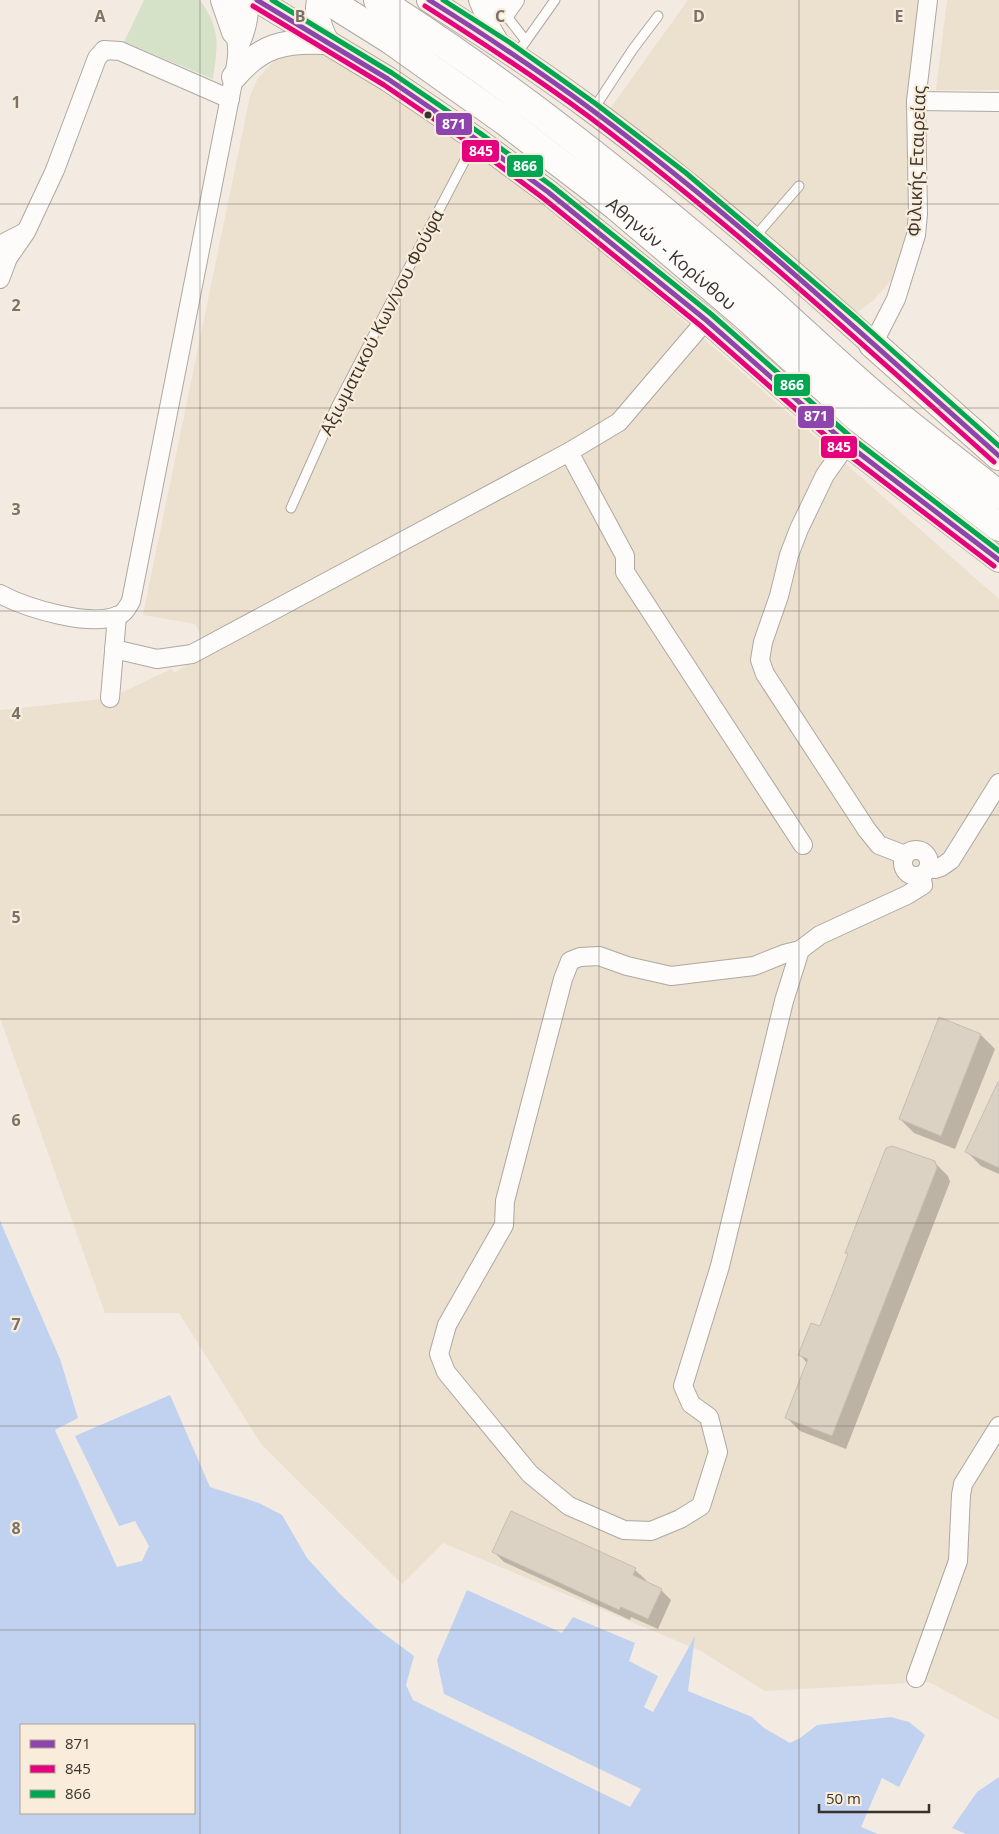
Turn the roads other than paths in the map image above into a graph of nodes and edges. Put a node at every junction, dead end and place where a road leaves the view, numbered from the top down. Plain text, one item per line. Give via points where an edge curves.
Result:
1 (223, 0) edge
2 (240, 0) edge
3 (248, 0) edge
4 (257, 0) edge
5 (319, 0) edge
6 (327, 0) edge
7 (378, 0) edge
8 (429, 0) edge
9 (478, 0) edge
10 (491, 0) edge
11 (555, 0) edge
12 (928, 0) edge
13 (510, 7) edge
14 (658, 16) dead end
15 (236, 41) junction
16 (327, 42) junction
17 (515, 48) junction
18 (232, 88) junction
19 (916, 101) junction
20 (999, 102) edge
21 (592, 110) junction
22 (476, 139) junction
23 (799, 186) dead end
24 (26, 232) junction
25 (753, 239) junction
26 (0, 245) edge
27 (0, 279) edge
28 (706, 320) junction
29 (873, 344) junction
30 (847, 444) junction
31 (568, 452) junction
32 (999, 456) edge
33 (999, 495) edge
34 (291, 508) dead end
35 (999, 527) edge
36 (999, 560) edge
37 (0, 594) edge
38 (117, 616) junction
39 (114, 649) junction
40 (110, 698) dead end
41 (999, 783) edge
42 (803, 845) dead end
43 (929, 873) junction
44 (800, 950) junction
45 (999, 1426) edge
46 (916, 1678) dead end

1 - 15 main road
2 - 15 street via 237,3
3 - 15 street via 250,10 244,34
4 - 16 main road
5 - 16 main road via 318,22
6 - 35 highway, Αθηνών - Κορίνθου via 391,40 505,121 616,206 742,313 858,418
7 - 33 highway, Αθηνών - Κορίνθου via 522,98 632,184 760,292 883,403
8 - 17 main road
9 - 17 street via 485,17
10 - 13 street
11 - 17 lane
12 - 19 street, Φιλικής Εταιρείας
13 - 17 lane
14 - 21 lane
15 - 18 street
16 - 18 main road via 292,42 270,48 244,65
16 - 22 main road
17 - 21 main road
18 - 24 street via 120,51 104,50 97,58 55,170
18 - 38 street via 133,591 127,608
19 - 20 street
19 - 29 street, Φιλικής Εταιρείας via 916,235 894,304
21 - 25 main road
22 - 28 main road via 548,192
22 - 34 lane, Αξιωματικού Κων/νου Φούφα via 336,407
23 - 25 lane
24 - 26 street
24 - 27 street via 8,258
25 - 29 main road
28 - 30 main road
28 - 31 street via 619,422
29 - 32 highway
30 - 36 main road
30 - 43 street via 825,475 798,529 760,660 765,674 867,830 879,845 905,855 921,850 928,857
31 - 39 street via 192,654 157,659
31 - 42 street via 625,556 625,572
37 - 38 street via 28,606 66,616 88,619
38 - 39 street
39 - 40 street
41 - 43 street via 950,860
43 - 44 street via 906,896 820,935
44 - 44 street via 779,1020 720,1266 683,1386 690,1404 709,1417 718,1452 709,1483 701,1506 680,1519 651,1531 624,1530 569,1506 530,1474 446,1372 439,1354 447,1325 504,1225 505,1201 570,961 599,956 671,976 754,966
45 - 46 street via 963,1484 958,1561

